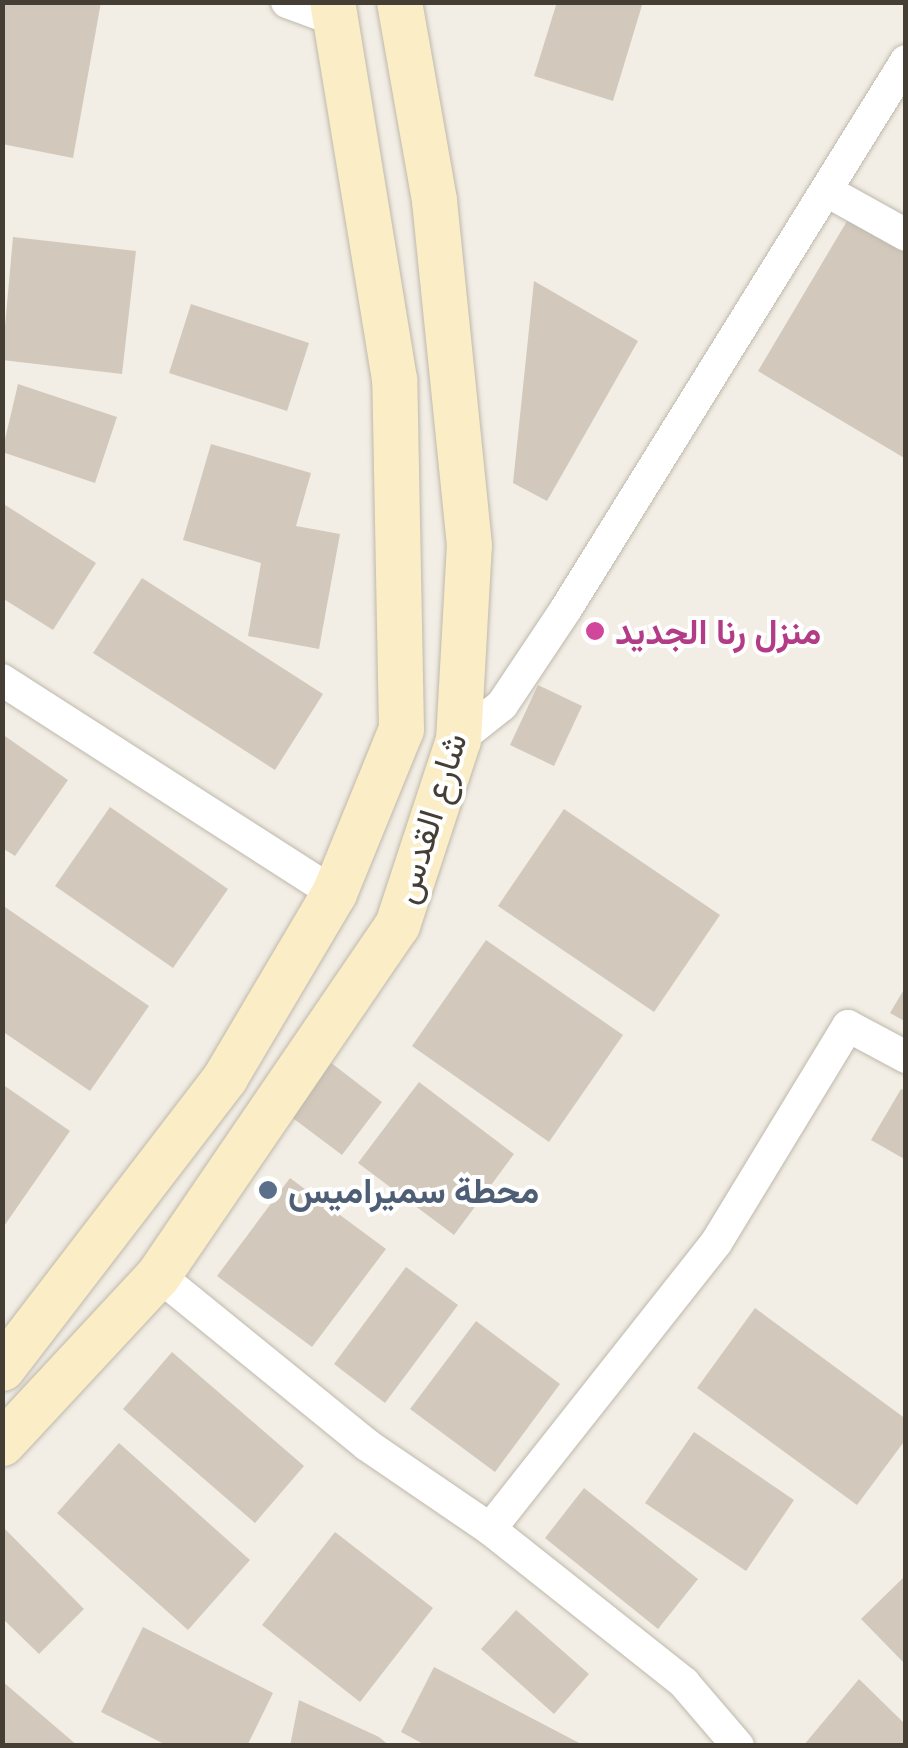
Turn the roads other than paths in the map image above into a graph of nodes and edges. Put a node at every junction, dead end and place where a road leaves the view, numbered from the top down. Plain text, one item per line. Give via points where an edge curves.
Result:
1 (287, 2) edge
2 (398, 2) edge
3 (334, 12) edge
4 (906, 61) edge
5 (828, 191) junction
6 (906, 235) edge
7 (2, 680) edge
8 (458, 740) junction
9 (334, 893) junction
10 (906, 1056) edge
11 (158, 1275) junction
12 (2, 1368) edge
13 (2, 1443) edge
14 (490, 1530) junction
15 (738, 1746) edge

1 - 3 street
2 - 8 main road, شارع القدس via 434,200 468,546
3 - 9 main road, شارع القدس via 394,380 403,550 401,728
4 - 5 street
5 - 6 street
5 - 8 street via 534,657 502,704
7 - 9 street
8 - 11 main road, شارع القدس via 397,924
9 - 12 main road, شارع القدس via 225,1077
10 - 14 street via 848,1026 716,1243
11 - 13 main road, شارع القدس
11 - 14 street via 366,1445
14 - 15 street via 684,1683

